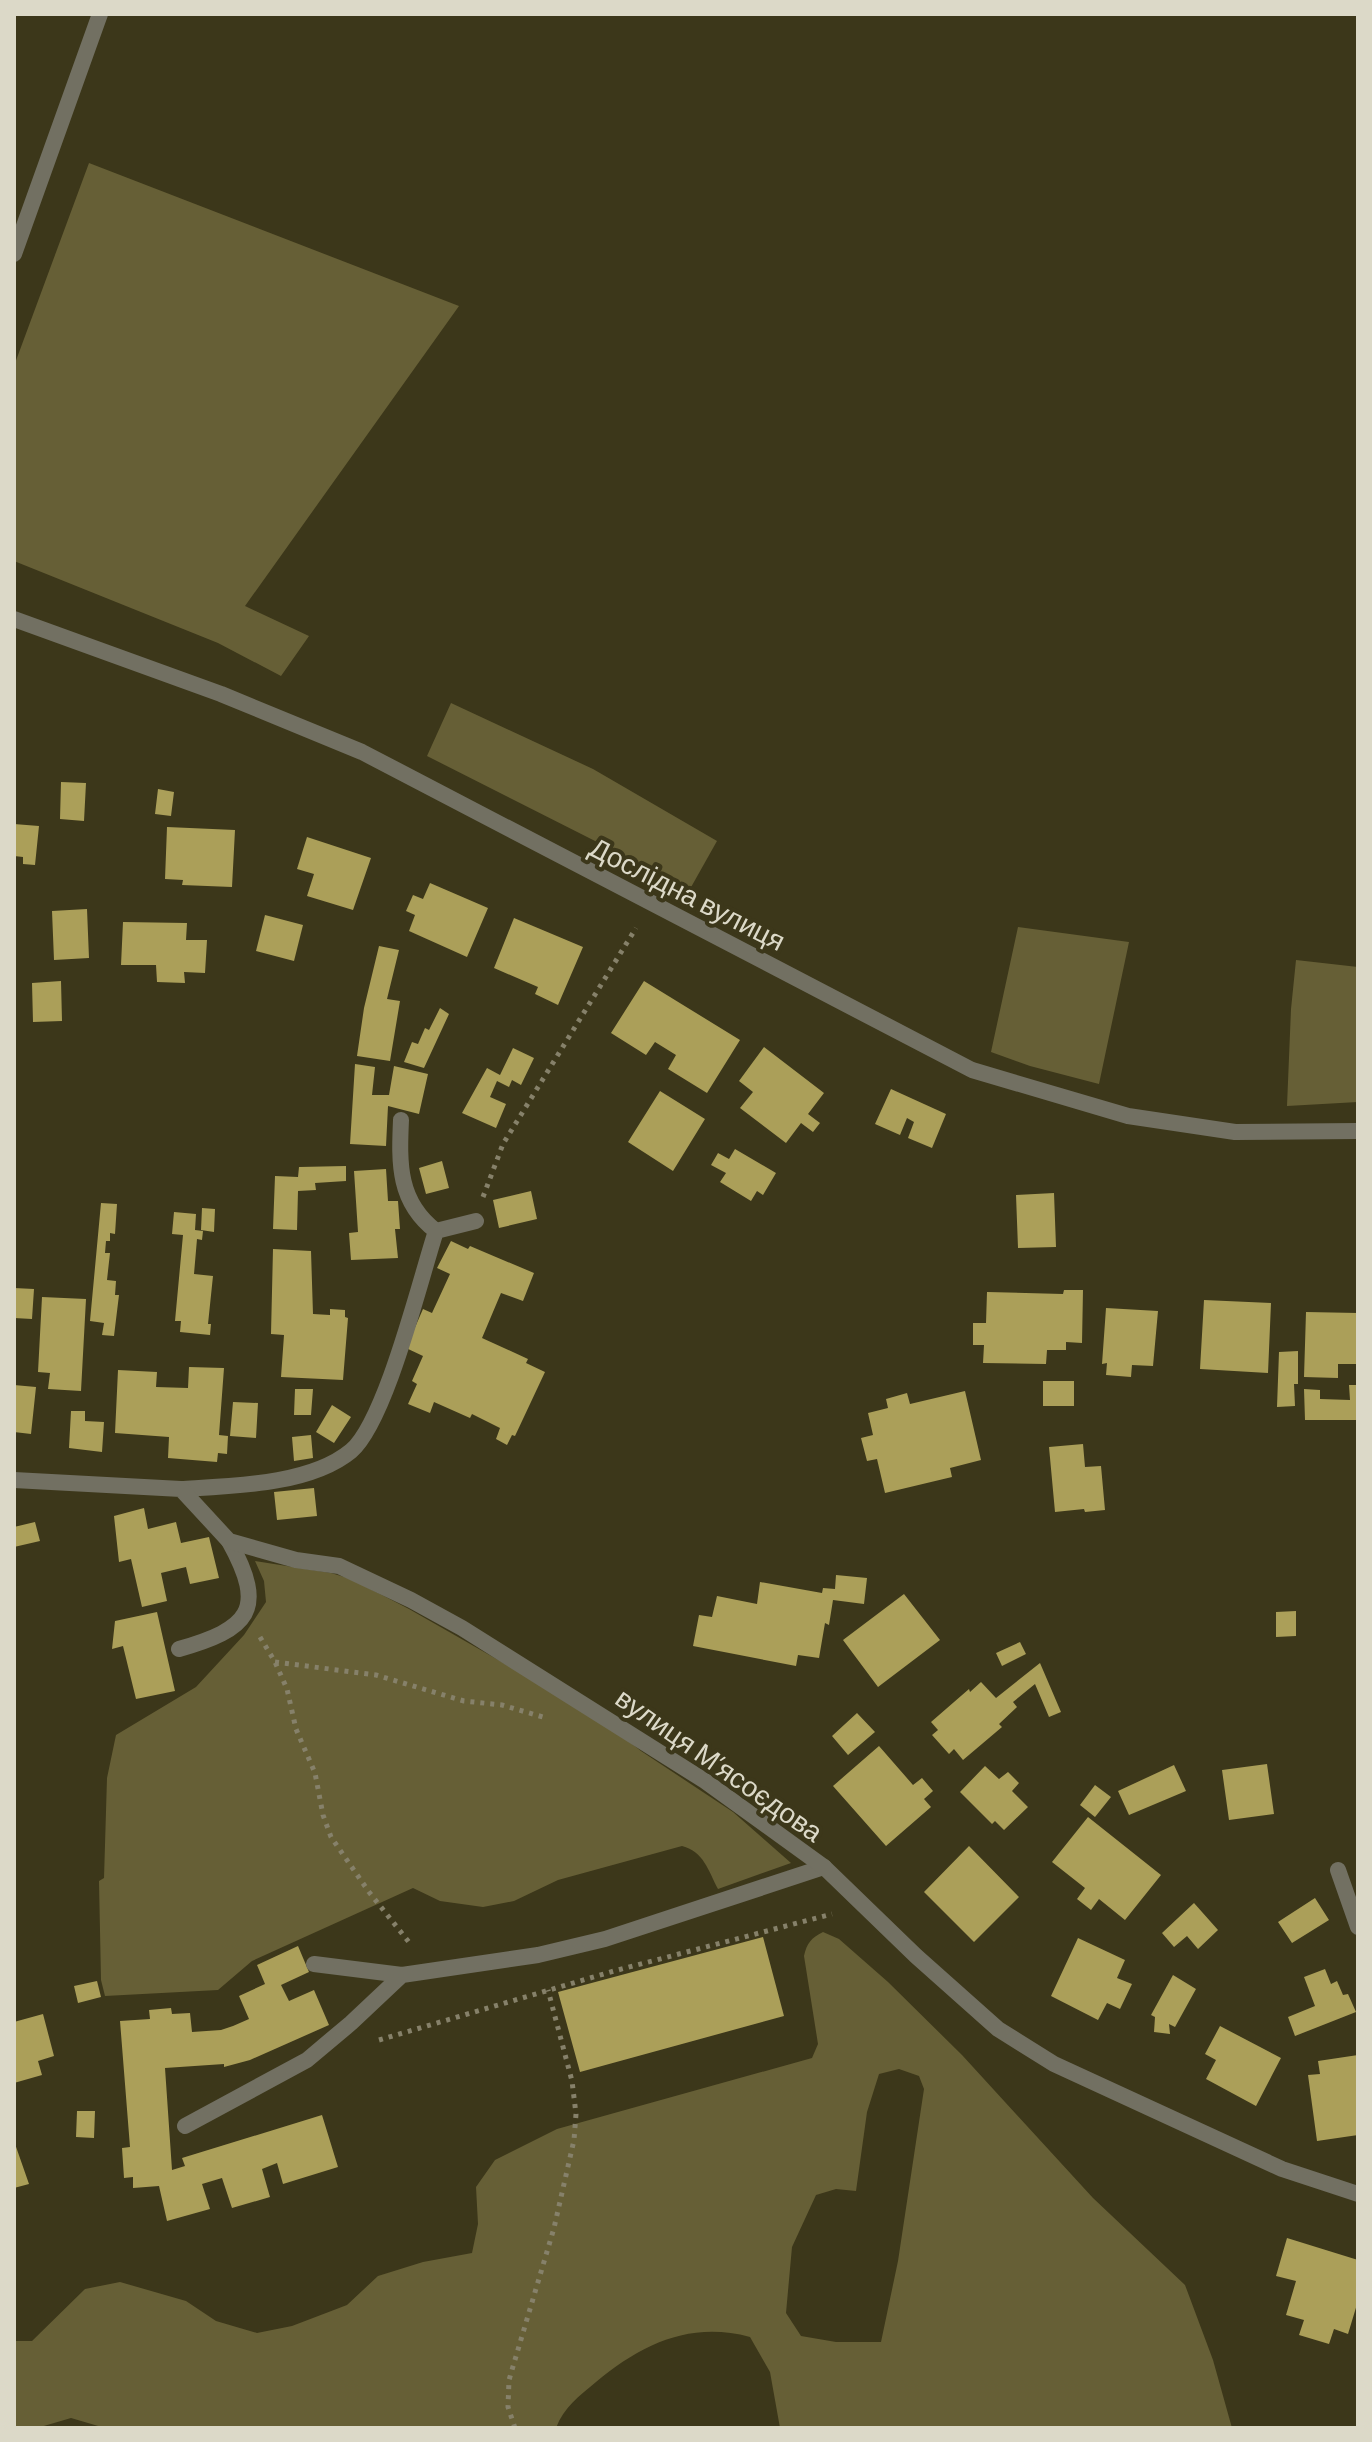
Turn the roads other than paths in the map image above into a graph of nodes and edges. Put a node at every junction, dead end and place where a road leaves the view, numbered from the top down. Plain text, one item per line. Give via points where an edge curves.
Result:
1 (100, 14) edge
2 (14, 254) edge
3 (14, 619) edge
4 (401, 1120) dead end
5 (1358, 1131) edge
6 (476, 1221) road end
7 (436, 1231) junction
8 (14, 1480) edge
9 (181, 1489) junction
10 (229, 1541) junction
11 (179, 1649) dead end
12 (824, 1867) junction
13 (1338, 1870) dead end
14 (1358, 1927) edge
15 (314, 1964) dead end
16 (402, 1975) junction
17 (185, 2126) dead end
18 (1358, 2194) edge

1 - 2 street
3 - 5 street, Дослідна вулиця via 362,752 972,1070 1128,1116 1235,1132
4 - 7 street via 404,1188 418,1217
6 - 7 street
7 - 9 street via 387,1385 364,1437 327,1466 297,1475
8 - 9 street
9 - 10 street
10 - 11 street via 246,1581 245,1612 224,1634
10 - 12 street, вулиця Мʼясоєдова via 339,1566 462,1628 705,1781
12 - 16 street via 605,1939 538,1955
12 - 18 street, вулиця Мʼясоєдова via 998,2029 1054,2064 1282,2169
13 - 14 street
15 - 16 street
16 - 17 street via 307,2060

